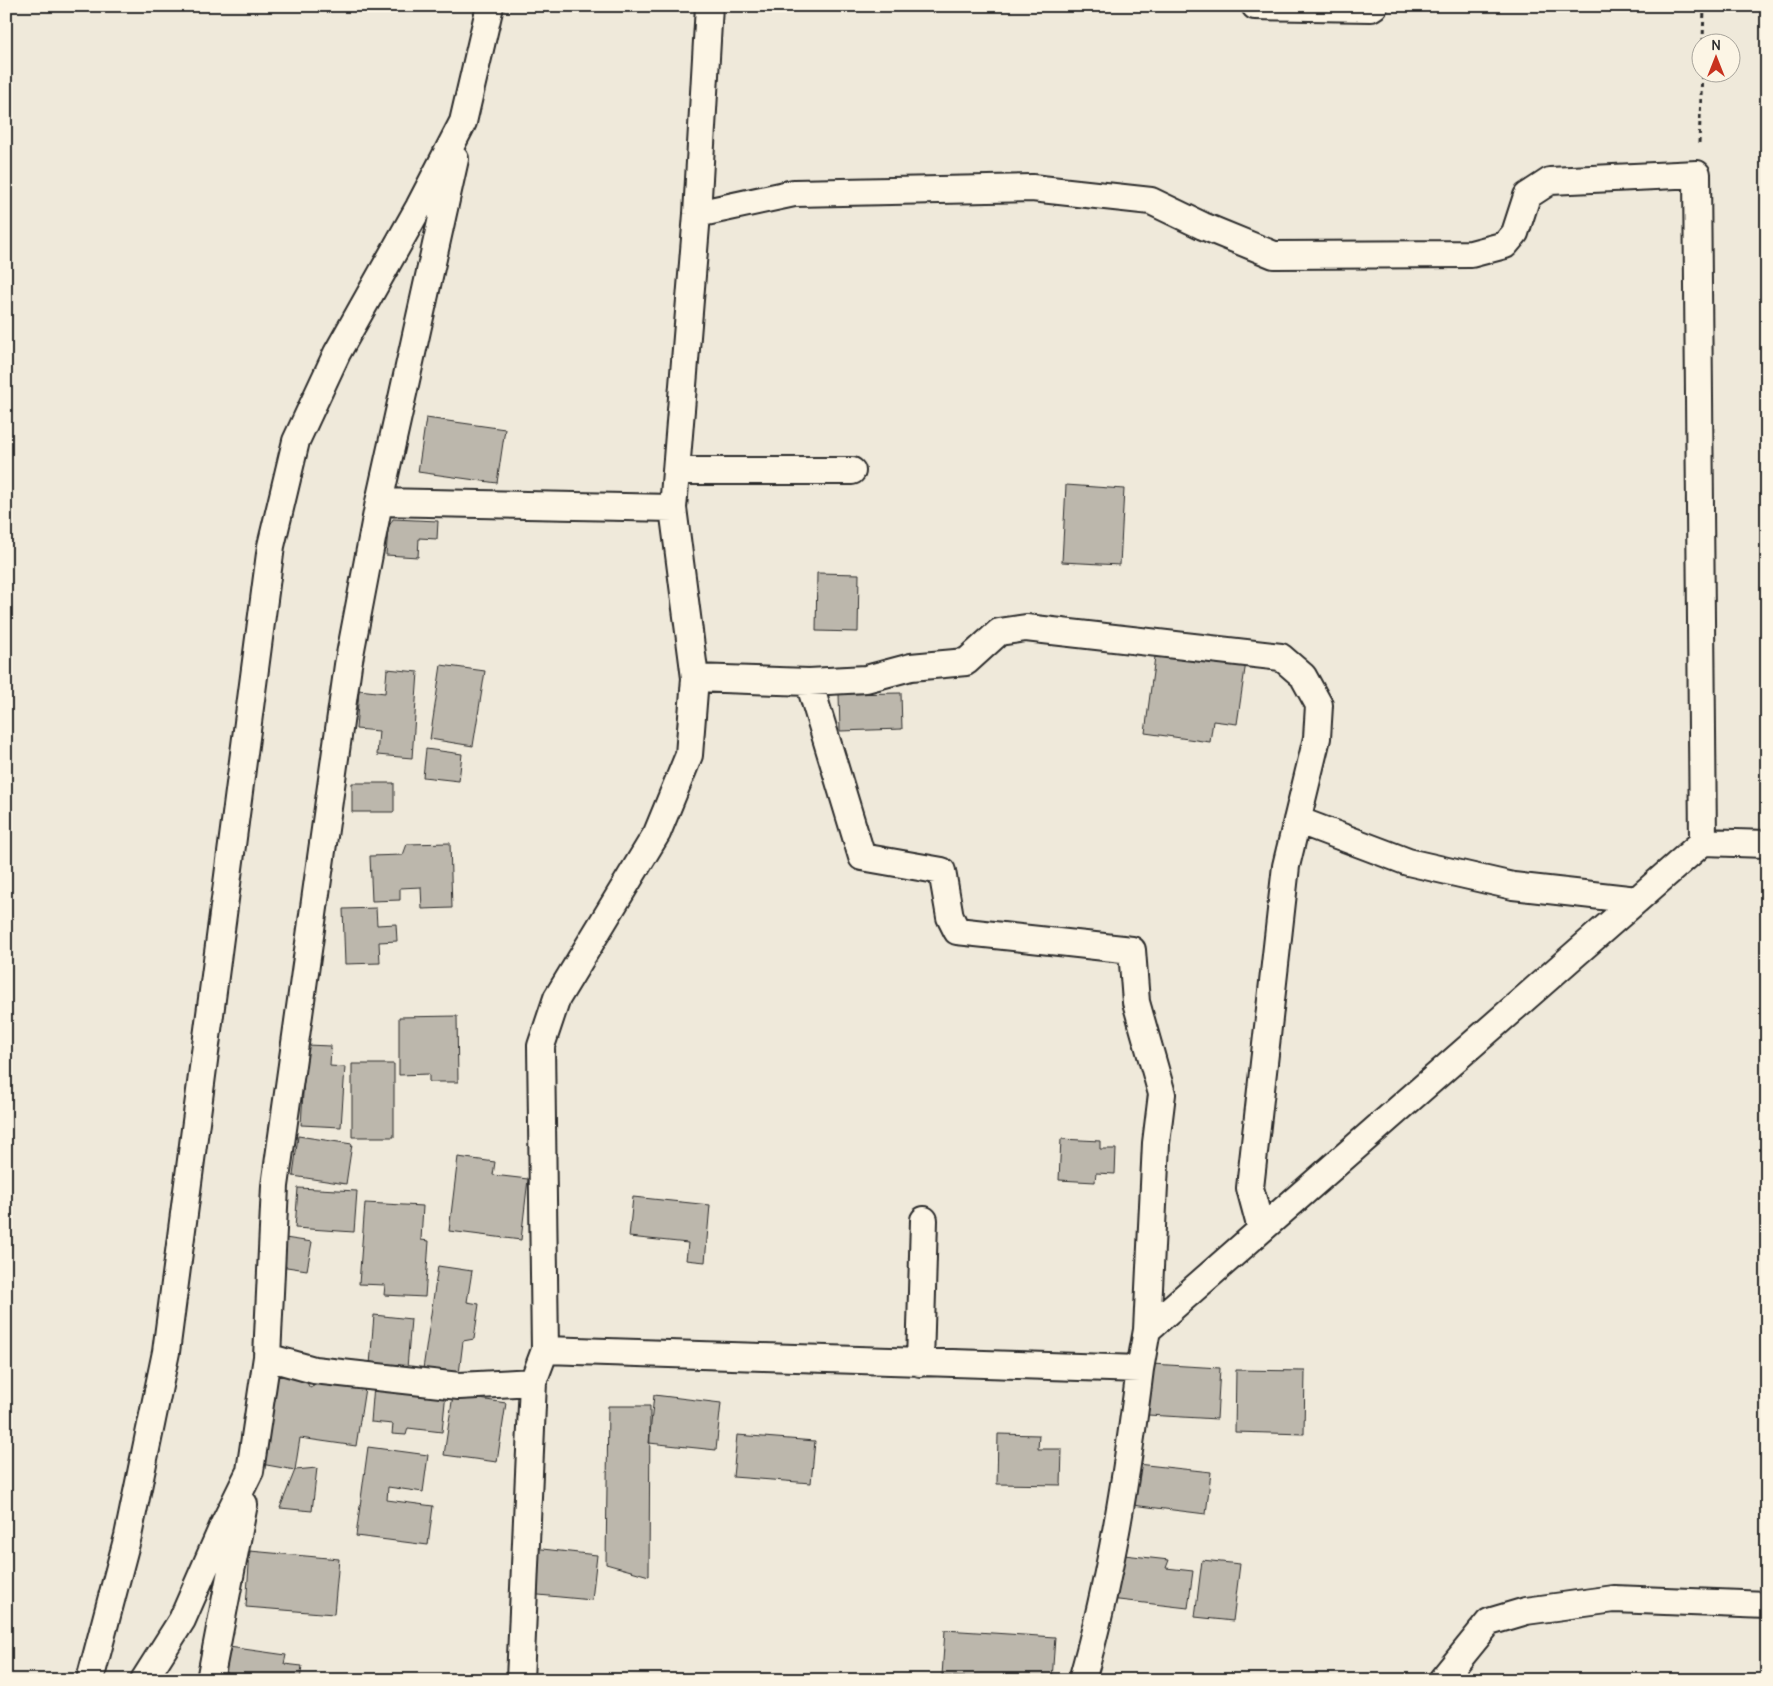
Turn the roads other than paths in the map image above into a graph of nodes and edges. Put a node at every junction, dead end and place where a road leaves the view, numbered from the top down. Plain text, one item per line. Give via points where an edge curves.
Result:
1 (490, 6) edge
2 (709, 6) edge
3 (1254, 6) edge
4 (1374, 6) edge
5 (463, 122) junction
6 (697, 214) junction
7 (676, 471) junction
8 (852, 471) dead end
9 (379, 502) junction
10 (673, 508) junction
11 (695, 678) junction
12 (810, 682) junction
13 (1297, 820) junction
14 (1703, 842) junction
15 (1767, 844) edge
16 (1636, 900) junction
17 (924, 1220) dead end
18 (1261, 1229) junction
19 (1147, 1330) junction
20 (545, 1350) junction
21 (267, 1358) junction
22 (920, 1362) junction
23 (1140, 1369) junction
24 (533, 1382) junction
25 (250, 1471) junction
26 (1767, 1605) edge
27 (90, 1680) edge
28 (144, 1680) edge
29 (210, 1680) edge
30 (520, 1680) edge
31 (1082, 1680) edge
32 (1442, 1680) edge

1 - 5 street
2 - 6 street
3 - 4 street
5 - 9 street
5 - 27 street via 332,362 296,441 269,555 166,1352 128,1536
6 - 7 street
6 - 14 street via 794,193 1032,188 1151,200 1203,226 1274,255 1471,254 1505,244 1515,233 1528,196 1550,181 1697,174
7 - 8 street
7 - 10 street
9 - 10 street
9 - 21 street via 348,664 275,1186
10 - 11 street
11 - 12 street
11 - 20 street via 688,755 657,833 557,998 542,1046
12 - 13 street via 866,679 911,667 966,662 999,632 1026,628 1281,657 1303,676 1319,705 1317,738
12 - 19 street via 862,857 942,871 950,917 957,931 1132,950 1136,1002 1162,1094 1156,1143
13 - 16 street via 1408,862 1513,886
13 - 18 street via 1286,866 1250,1188
14 - 15 street
14 - 16 street
16 - 18 street
17 - 22 street
18 - 19 street
19 - 23 street
20 - 22 street
20 - 24 street
21 - 24 street via 314,1370 460,1386
21 - 25 street
22 - 23 street
23 - 31 street via 1127,1479 1099,1621
24 - 30 street
25 - 28 street via 182,1620
25 - 29 street
26 - 32 street via 1614,1599 1526,1611 1489,1622

